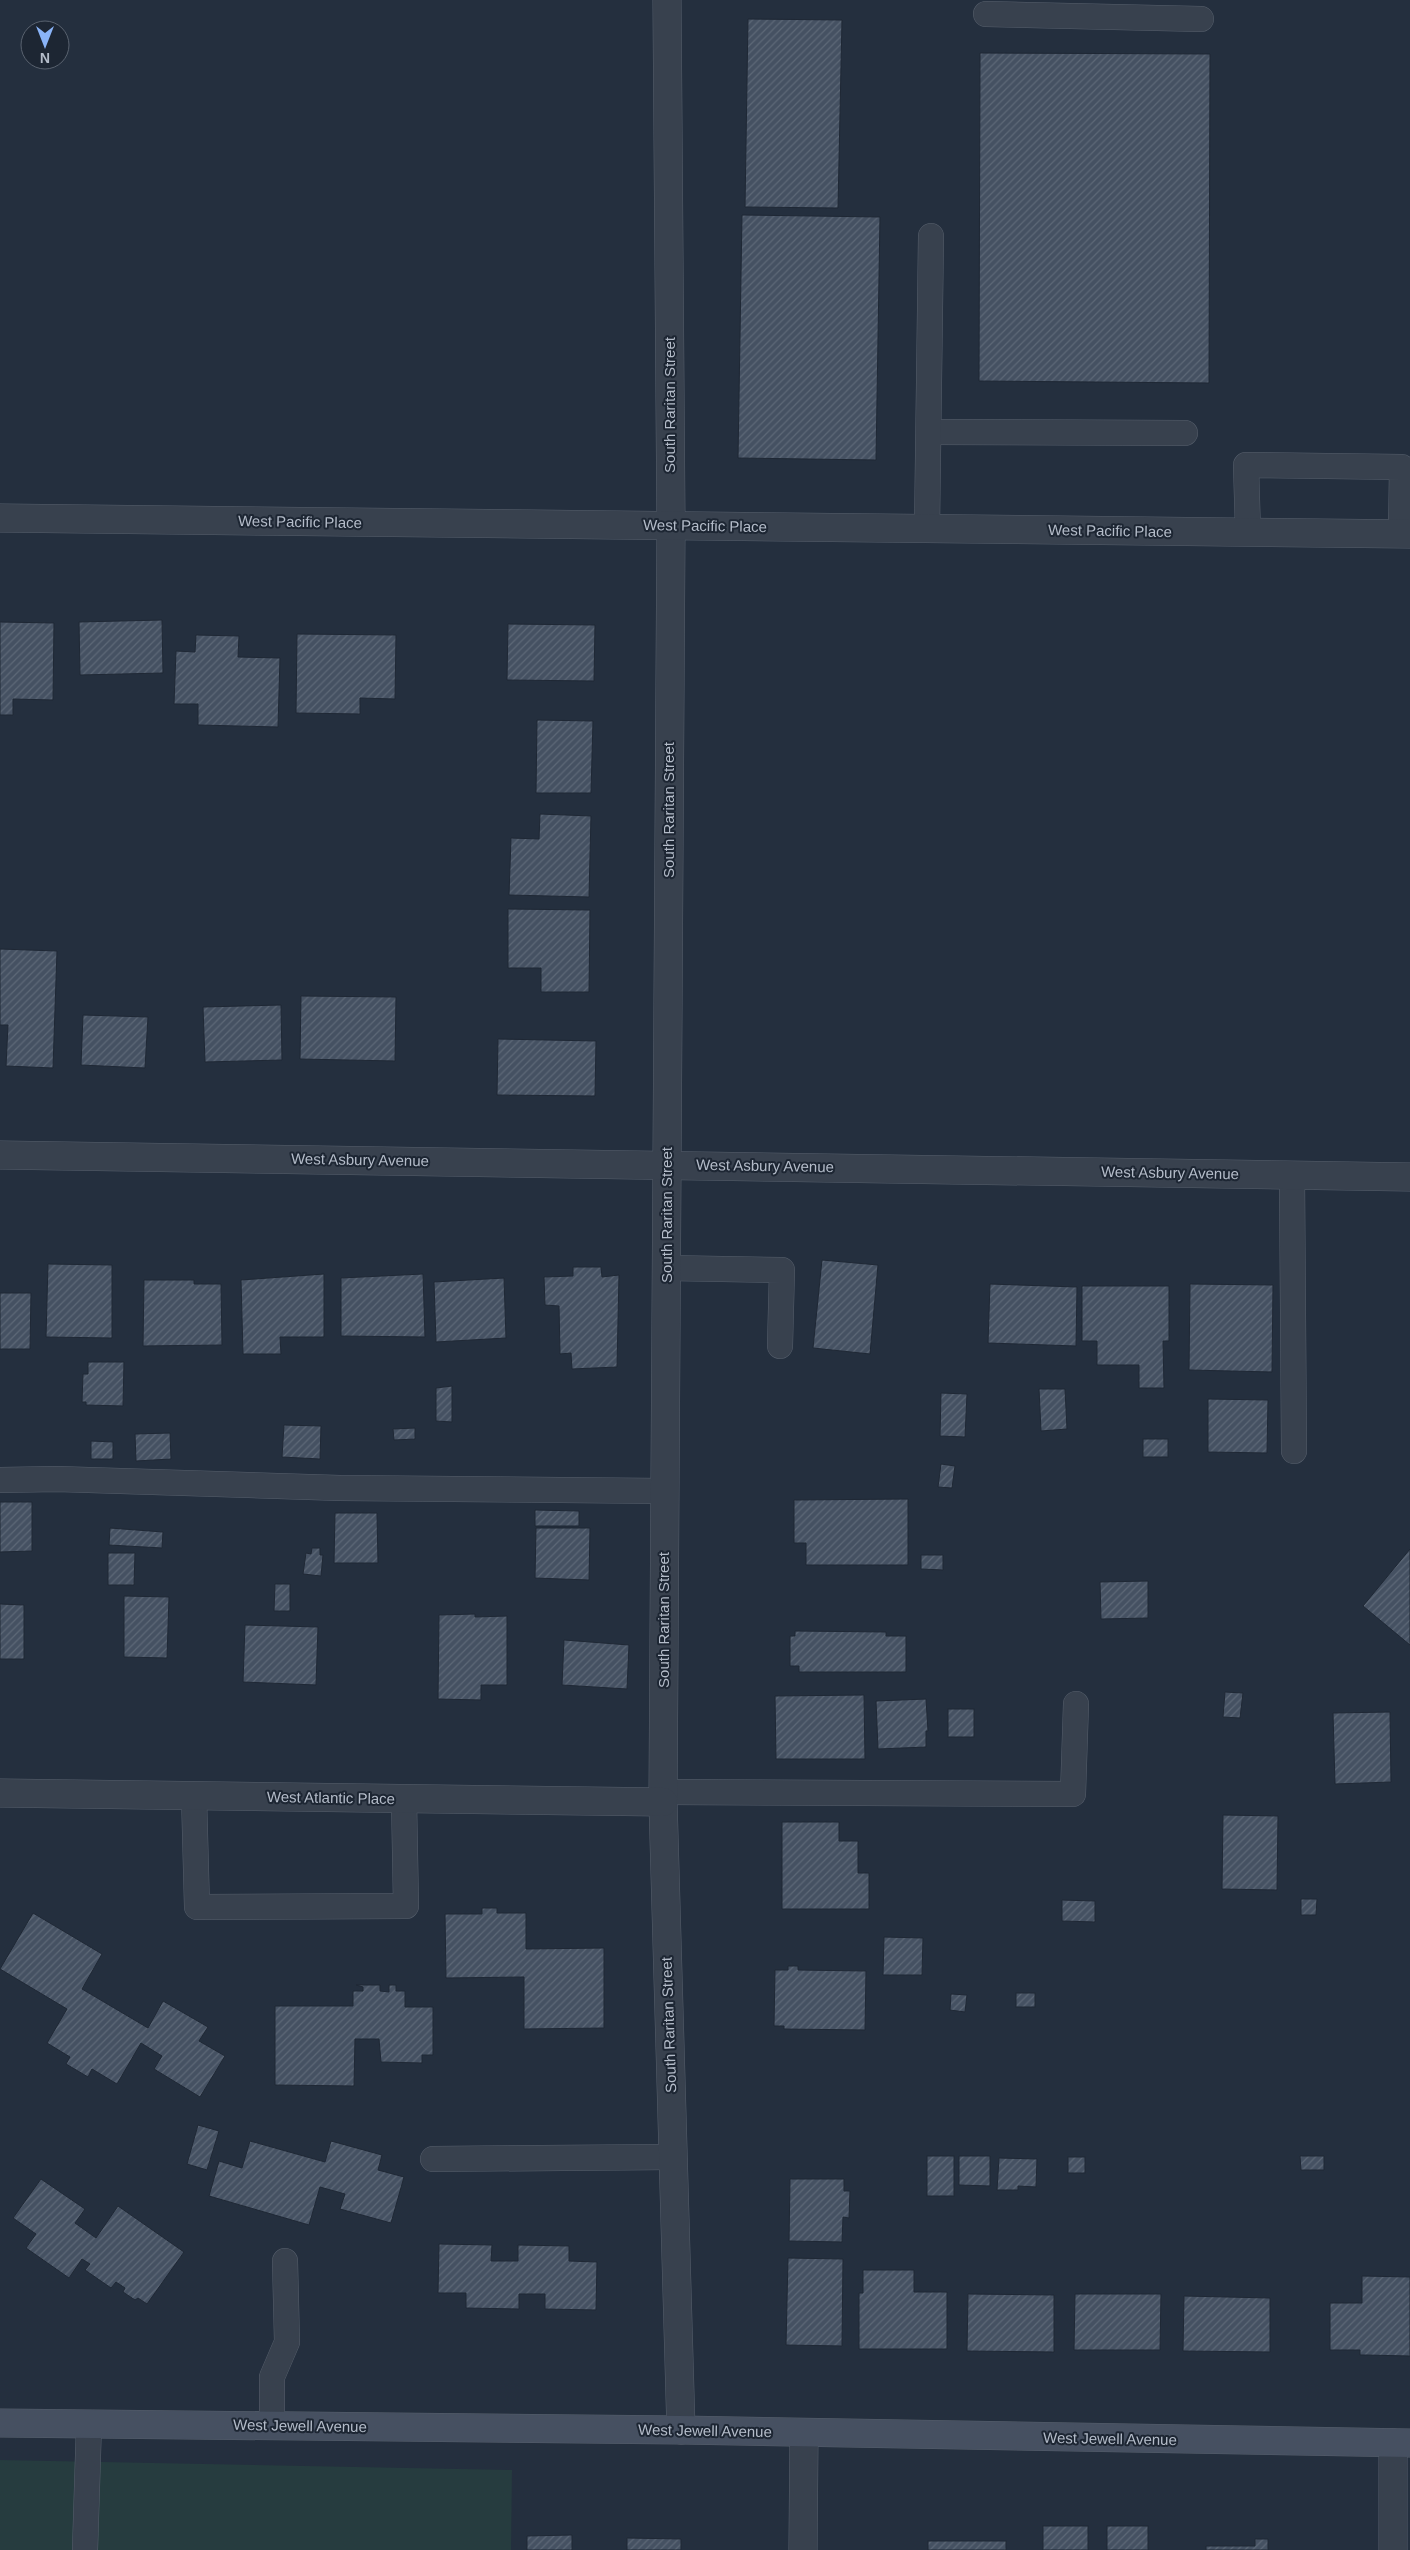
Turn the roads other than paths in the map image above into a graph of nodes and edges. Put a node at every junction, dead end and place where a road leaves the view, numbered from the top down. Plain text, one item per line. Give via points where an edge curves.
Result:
1 (667, 0) edge
2 (1085, 8) edge
3 (986, 14) dead end
4 (1201, 18) dead end
5 (931, 236) dead end
6 (929, 432) junction
7 (1185, 433) dead end
8 (0, 518) edge
9 (671, 526) junction
10 (928, 529) junction
11 (1248, 532) junction
12 (1405, 534) edge
13 (0, 1155) edge
14 (667, 1165) junction
15 (1292, 1175) junction
16 (1410, 1176) edge
17 (666, 1268) junction
18 (780, 1346) dead end
19 (1294, 1451) dead end
20 (0, 1480) edge
21 (665, 1491) junction
22 (1076, 1704) dead end
23 (0, 1793) edge
24 (194, 1796) junction
25 (662, 1797) junction
26 (404, 1799) junction
27 (673, 2157) junction
28 (433, 2159) dead end
29 (285, 2261) dead end
30 (0, 2423) edge
31 (89, 2424) junction
32 (272, 2425) junction
33 (681, 2430) junction
34 (804, 2434) junction
35 (1402, 2443) edge
36 (85, 2550) edge
37 (803, 2550) edge
38 (1393, 2550) edge

1 - 9 street, South Raritan Street
2 - 3 lane
2 - 4 lane
5 - 6 lane
6 - 7 lane
6 - 10 lane
8 - 9 street, West Pacific Place
9 - 10 street, West Pacific Place
9 - 14 street, South Raritan Street
10 - 11 street, West Pacific Place
11 - 12 street, West Pacific Place
11 - 12 lane via 1246,466 1402,467
13 - 14 street, West Asbury Avenue
14 - 15 street, West Asbury Avenue
14 - 17 street, South Raritan Street
15 - 16 street, West Asbury Avenue
15 - 19 lane
17 - 18 lane via 782,1270
17 - 21 street, South Raritan Street
20 - 21 lane
21 - 25 street, South Raritan Street
22 - 25 lane via 1074,1794
23 - 24 street, West Atlantic Place
24 - 26 street, West Atlantic Place
24 - 26 lane via 196,1907 406,1906
25 - 26 street, West Atlantic Place
25 - 27 street, South Raritan Street
27 - 28 lane
27 - 33 street, South Raritan Street
29 - 32 lane via 287,2342 272,2377
30 - 31 street, West Jewell Avenue
31 - 32 street, West Jewell Avenue
31 - 36 lane
32 - 33 street, West Jewell Avenue
33 - 34 street, West Jewell Avenue
34 - 35 street, West Jewell Avenue
34 - 37 street
35 - 38 street

